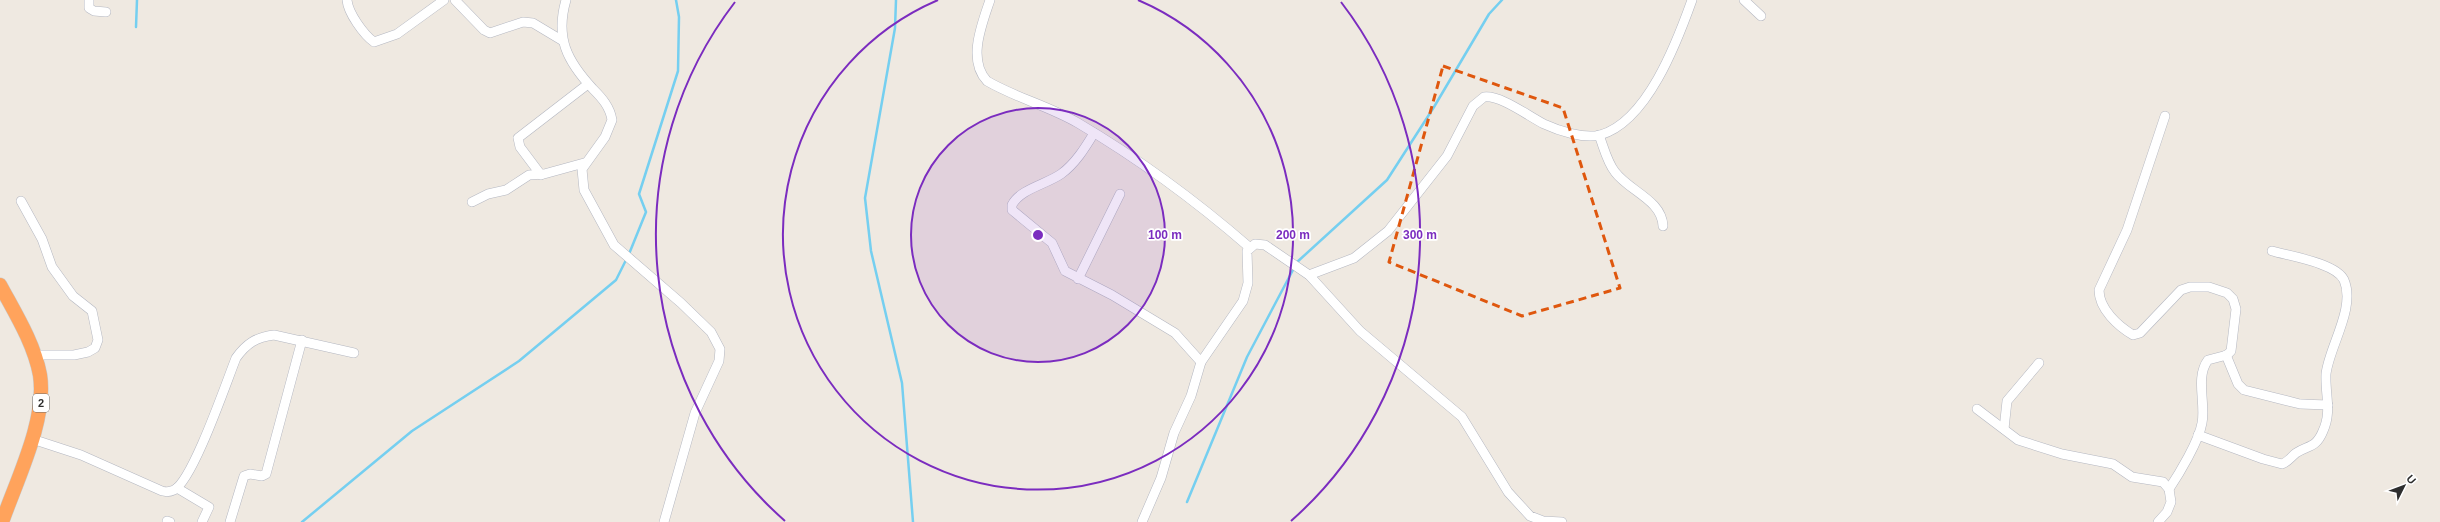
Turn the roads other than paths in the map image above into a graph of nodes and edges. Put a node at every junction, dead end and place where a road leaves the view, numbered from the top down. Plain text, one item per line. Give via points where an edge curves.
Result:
1 (89, 0) edge
2 (347, 0) edge
3 (444, 0) edge
4 (455, 0) edge
5 (566, 0) edge
6 (990, 0) edge
7 (1692, 0) edge
8 (1744, 0) edge
9 (106, 12) dead end
10 (1761, 16) dead end
11 (563, 41) junction
12 (588, 84) junction
13 (2165, 116) dead end
14 (1094, 133) junction
15 (1599, 135) junction
16 (584, 163) junction
17 (541, 174) junction
18 (1120, 194) dead end
19 (21, 201) dead end
20 (472, 202) dead end
21 (1663, 226) dead end
22 (1250, 247) junction
23 (2272, 251) dead end
24 (1308, 275) junction
25 (1078, 279) junction
26 (0, 285) edge
27 (302, 340) junction
28 (354, 353) dead end
29 (34, 355) junction
30 (2226, 355) junction
31 (1201, 362) junction
32 (2039, 363) dead end
33 (2328, 406) junction
34 (1977, 409) dead end
35 (2004, 429) junction
36 (2198, 435) junction
37 (32, 439) junction
38 (177, 488) junction
39 (2169, 489) junction
40 (2, 522) edge
41 (202, 522) edge
42 (230, 522) edge
43 (664, 522) edge
44 (1142, 522) edge
45 (1562, 522) edge
46 (2158, 522) edge

1 - 9 street via 89,8
2 - 3 street via 358,23 374,42 397,34
4 - 11 street via 490,33 523,22 533,23
5 - 11 street via 562,16
6 - 14 street via 979,44 977,61 981,74 996,86 1065,116
7 - 15 street via 1647,98 1621,124
8 - 10 street
11 - 12 street via 571,63
12 - 16 street via 604,101 612,120 605,137
12 - 17 street via 518,138 520,147
13 - 30 street via 2127,230 2099,290 2099,299 2118,324 2133,335 2140,333 2181,290 2196,286 2218,289 2233,299 2236,308 2233,342 2231,351
14 - 22 street via 1163,178
14 - 25 street via 1068,169 1017,198 1011,208 1048,238 1056,249 1065,271
15 - 21 street via 1612,168 1657,209
15 - 24 street via 1582,135 1550,127 1496,98 1484,97 1473,106 1447,156 1382,236 1354,258
16 - 17 street
16 - 43 street via 581,175 584,190 610,240 617,249 706,326 720,349 719,361 695,413
17 - 20 street via 529,175 504,191 488,194
18 - 25 street
19 - 29 street via 42,239 52,268 73,296 92,311 98,340 95,348 88,352 74,355
22 - 24 street via 1261,243
22 - 31 street via 1246,257 1248,283 1243,300
23 - 33 street via 2327,267 2344,280 2343,321 2326,376
24 - 45 street via 1364,335 1462,417 1508,492 1523,509 1536,520
25 - 31 street via 1118,298 1176,333
26 - 29 highway, 2
27 - 28 street
27 - 38 street via 274,335 263,336 244,347 236,358 196,458
27 - 42 street via 266,474 244,476
29 - 37 highway, 2 via 40,375 41,397
30 - 33 street via 2238,384 2244,390 2300,404
30 - 36 street via 2210,359 2202,369 2203,418
31 - 44 street via 1191,396 1174,433 1161,478
32 - 35 street via 2007,401
33 - 36 street via 2326,425 2316,444 2298,452 2282,464
34 - 35 street
35 - 39 street via 2011,437 2024,443 2113,464 2132,477 2159,480
36 - 39 street
37 - 38 street via 81,455 162,491 168,492
37 - 40 highway, 2
38 - 41 street via 209,507
39 - 46 street via 2170,506

